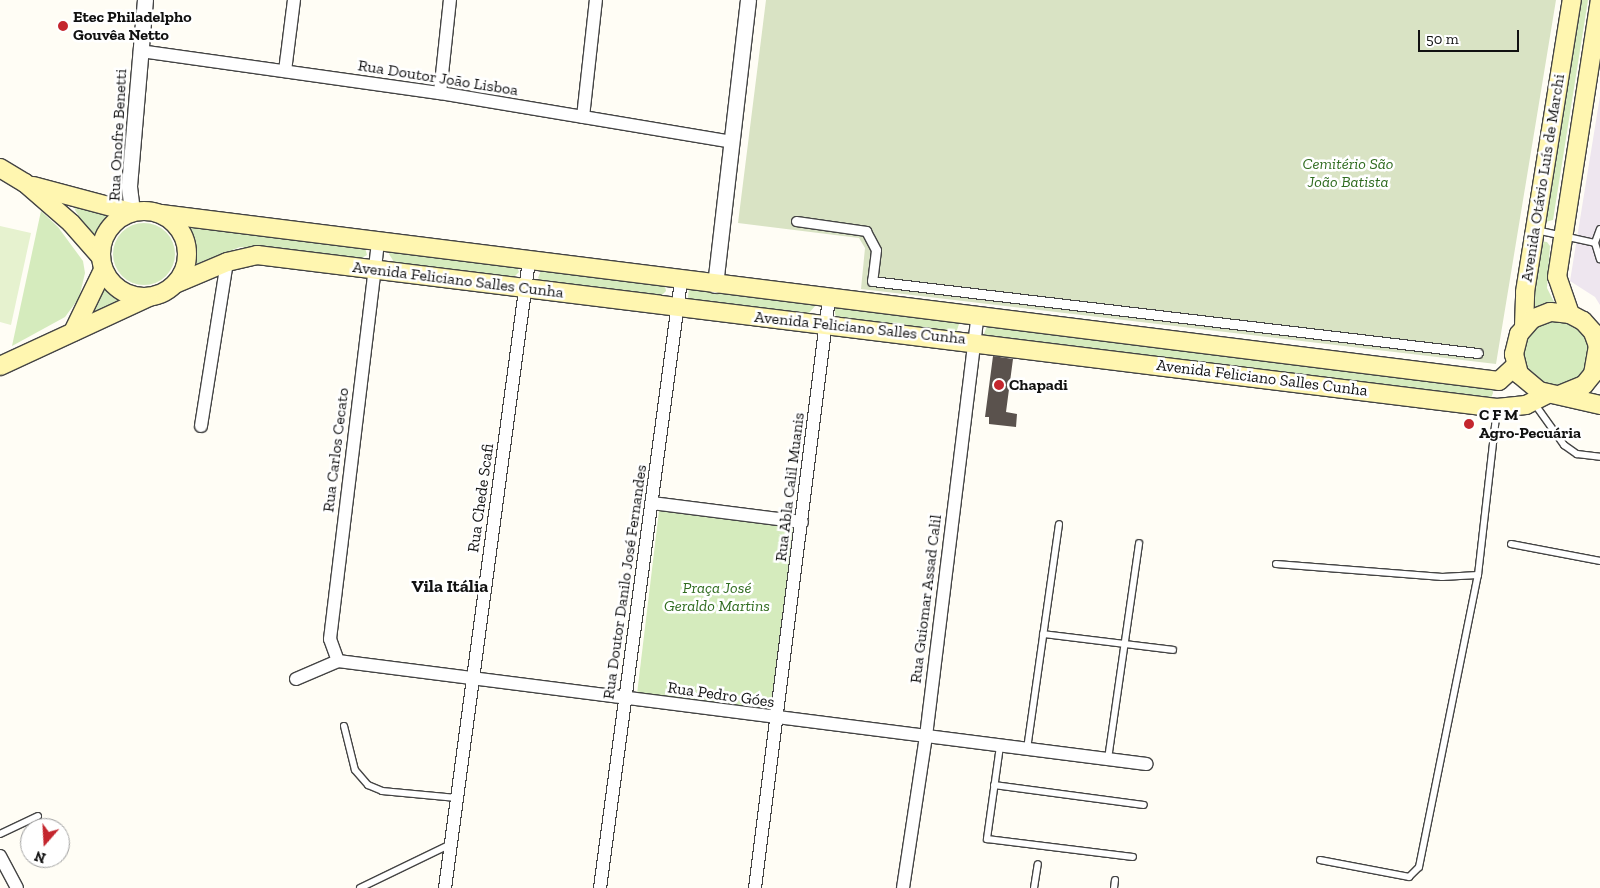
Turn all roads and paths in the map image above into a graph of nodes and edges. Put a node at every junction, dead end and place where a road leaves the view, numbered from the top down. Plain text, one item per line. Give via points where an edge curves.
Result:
1 (145, 0) edge
2 (294, 0) edge
3 (450, 0) edge
4 (596, 0) edge
5 (748, 0) edge
6 (1572, 0) edge
7 (1600, 0) edge
8 (140, 51) junction
9 (286, 71) junction
10 (440, 93) junction
11 (583, 117) junction
12 (732, 142) junction
13 (0, 168) edge
14 (25, 183) junction
15 (131, 212) junction
16 (161, 214) junction
17 (796, 221) dead end
18 (1600, 229) edge
19 (1535, 230) junction
20 (1564, 236) junction
21 (378, 242) junction
22 (1595, 243) junction
23 (1600, 259) edge
24 (529, 260) junction
25 (228, 262) junction
26 (101, 263) junction
27 (374, 270) junction
28 (681, 281) junction
29 (175, 284) junction
30 (715, 285) junction
31 (525, 288) junction
32 (150, 297) junction
33 (829, 298) junction
34 (678, 307) junction
35 (978, 314) junction
36 (1570, 314) junction
37 (826, 324) junction
38 (1524, 326) junction
39 (73, 332) junction
40 (975, 341) junction
41 (1599, 348) edge
42 (1478, 353) dead end
43 (1516, 365) junction
44 (0, 366) edge
45 (1499, 381) junction
46 (1547, 397) junction
47 (1600, 405) edge
48 (1497, 408) junction
49 (201, 426) dead end
50 (1600, 457) edge
51 (652, 504) junction
52 (802, 522) junction
53 (1059, 524) dead end
54 (1139, 544) dead end
55 (1511, 544) dead end
56 (1600, 561) edge
57 (1276, 564) dead end
58 (1478, 575) junction
59 (1043, 634) junction
60 (1126, 643) junction
61 (1173, 650) dead end
62 (338, 661) junction
63 (296, 679) dead end
64 (473, 680) junction
65 (625, 699) junction
66 (778, 719) junction
67 (344, 726) dead end
68 (926, 736) junction
69 (1000, 746) junction
70 (1027, 749) junction
71 (1108, 759) junction
72 (1146, 764) dead end
73 (994, 785) junction
74 (457, 798) junction
75 (1144, 805) dead end
76 (38, 816) dead end
77 (0, 834) edge
78 (451, 844) junction
79 (0, 856) edge
80 (1133, 857) dead end
81 (1320, 860) dead end
82 (1038, 864) dead end
83 (1115, 880) dead end
84 (17, 888) edge
85 (360, 888) edge
86 (445, 888) edge
87 (600, 888) edge
88 (755, 888) edge
89 (903, 888) edge
90 (1034, 888) edge
91 (1114, 888) edge

1 - 8 street, Rua Onofre Benetti
2 - 9 street
3 - 10 street
4 - 11 street
5 - 12 street
6 - 19 main road, Avenida Otávio Luís de Marchi
7 - 20 main road, Avenida Otávio Luís de Marchi
8 - 9 street, Rua Doutor João Lisboa
8 - 15 street, Rua Onofre Benetti via 129,186
9 - 10 street, Rua Doutor João Lisboa
10 - 11 street, Rua Doutor João Lisboa
11 - 12 street, Rua Doutor João Lisboa
12 - 30 street
13 - 14 main road
14 - 15 main road via 65,197
14 - 26 main road via 71,223
15 - 16 main road
15 - 26 main road via 108,229
16 - 21 main road, Avenida Feliciano Salles Cunha
16 - 29 main road via 181,231 187,245 188,259
17 - 42 street via 866,231 876,250 872,281
18 - 22 lane
19 - 20 lane
19 - 38 main road, Avenida Otávio Luís de Marchi via 1525,292
20 - 22 lane
20 - 36 main road, Avenida Otávio Luís de Marchi via 1557,277
21 - 24 main road, Avenida Feliciano Salles Cunha
21 - 27 street, Rua Carlos Cecato
22 - 23 lane
24 - 28 main road, Avenida Feliciano Salles Cunha
24 - 31 street, Rua Chede Scafi
25 - 27 main road, Avenida Feliciano Salles Cunha via 258,255
25 - 29 main road, Avenida Feliciano Salles Cunha
25 - 49 street
26 - 32 main road via 122,292
26 - 39 main road
27 - 31 main road, Avenida Feliciano Salles Cunha
27 - 62 street, Rua Carlos Cecato via 330,639
28 - 30 main road, Avenida Feliciano Salles Cunha
28 - 34 street, Rua Doutor Danilo José Fernandes
29 - 32 main road
30 - 33 main road, Avenida Feliciano Salles Cunha
31 - 34 main road, Avenida Feliciano Salles Cunha
31 - 64 street, Rua Chede Scafi
32 - 39 main road
33 - 35 main road, Avenida Feliciano Salles Cunha
33 - 37 street, Rua Abla Calil Muanis
34 - 37 main road, Avenida Feliciano Salles Cunha
34 - 51 street, Rua Doutor Danilo José Fernandes
35 - 40 street, Rua Guiomar Assad Calil
35 - 45 main road, Avenida Feliciano Salles Cunha
36 - 38 main road via 1550,312
36 - 41 main road via 1593,332
37 - 40 main road, Avenida Feliciano Salles Cunha
37 - 52 street, Rua Abla Calil Muanis
38 - 43 main road via 1515,344
39 - 44 main road
40 - 48 main road, Avenida Feliciano Salles Cunha
40 - 68 street, Rua Guiomar Assad Calil
41 - 46 main road via 1598,360 1589,379 1572,392
43 - 45 main road
43 - 46 main road via 1531,387
45 - 48 main road
46 - 47 main road, Avenida Feliciano Salles Cunha
46 - 48 main road, Avenida Feliciano Salles Cunha
46 - 50 lane via 1564,445 1577,454
48 - 58 lane via 1495,450
51 - 52 street
51 - 65 street, Rua Doutor Danilo José Fernandes
52 - 66 street, Rua Abla Calil Muanis
53 - 59 lane
54 - 60 lane
55 - 56 lane
57 - 58 lane via 1442,577
58 - 81 lane via 1419,867 1409,877
59 - 60 lane
59 - 70 lane
60 - 61 lane
60 - 71 lane
62 - 63 street
62 - 64 street, Rua Pedro Góes
64 - 65 street, Rua Pedro Góes
64 - 74 street, Rua Chede Scafi
65 - 66 street, Rua Pedro Góes
65 - 87 street, Rua Doutor Danilo José Fernandes
66 - 68 street, Rua Pedro Góes
66 - 88 street, Rua Abla Calil Muanis
67 - 74 lane via 355,770 368,785 382,791
68 - 69 street, Rua Pedro Góes
68 - 89 street, Rua Guiomar Assad Calil
69 - 70 street, Rua Pedro Góes
69 - 73 lane
70 - 71 street, Rua Pedro Góes
71 - 72 street, Rua Pedro Góes
73 - 75 lane
73 - 80 lane via 987,839
74 - 78 street, Rua Chede Scafi
76 - 77 lane
78 - 85 lane
78 - 86 street, Rua Chede Scafi
79 - 84 street
82 - 90 lane
83 - 91 lane

